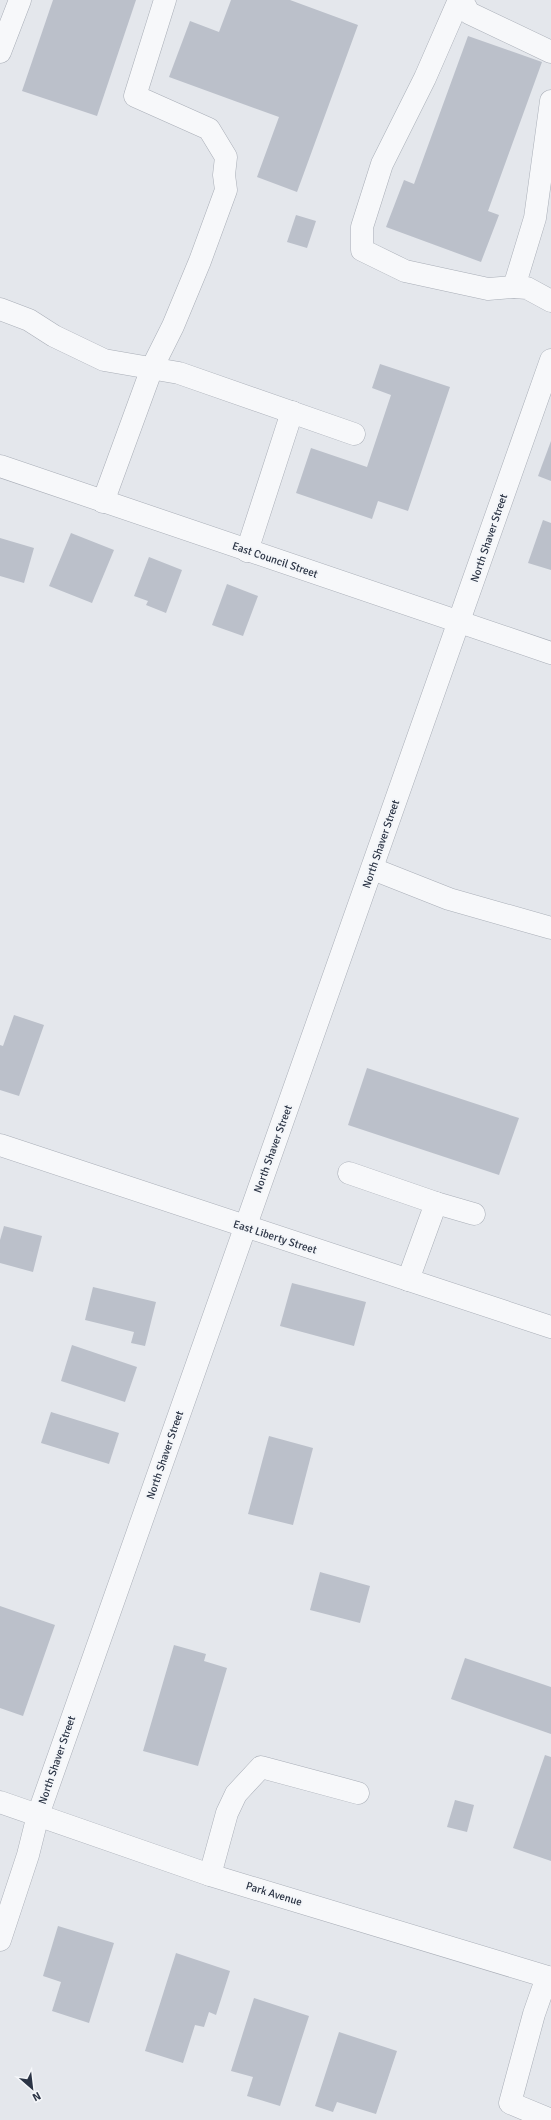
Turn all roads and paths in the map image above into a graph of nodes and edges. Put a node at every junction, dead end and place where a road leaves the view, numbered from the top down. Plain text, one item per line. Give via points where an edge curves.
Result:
1 (20, 0) edge
2 (164, 0) edge
3 (461, 0) edge
4 (0, 52) edge
5 (551, 52) edge
6 (551, 101) edge
7 (549, 135) edge
8 (514, 287) junction
9 (551, 301) edge
10 (0, 309) edge
11 (551, 360) edge
12 (152, 368) junction
13 (292, 412) junction
14 (354, 434) dead end
15 (0, 466) edge
16 (103, 502) junction
17 (247, 551) junction
18 (460, 622) junction
19 (551, 653) edge
20 (373, 869) junction
21 (551, 928) edge
22 (0, 1145) edge
23 (349, 1173) dead end
24 (436, 1203) junction
25 (474, 1214) dead end
26 (246, 1227) junction
27 (408, 1280) junction
28 (551, 1327) edge
29 (358, 1793) dead end
30 (0, 1802) edge
31 (38, 1815) junction
32 (210, 1875) junction
33 (0, 1940) edge
34 (549, 1978) edge
35 (551, 2120) edge

1 - 4 street
2 - 12 street via 134,96 209,129 226,157 226,190 173,326
3 - 5 street via 469,13
3 - 8 street via 382,164 362,227 362,250 405,271 488,289
6 - 7 street
7 - 8 street via 535,218
8 - 9 street via 527,288
10 - 12 street via 29,320 54,336 104,360
11 - 18 street, North Shaver Street
12 - 13 street via 179,373
12 - 16 street
13 - 14 street
13 - 17 street
15 - 16 street, East Council Street
16 - 17 street, East Council Street
17 - 18 street, East Council Street
18 - 19 street, East Council Street
18 - 20 street, North Shaver Street
20 - 21 street via 449,899
20 - 26 street, North Shaver Street
22 - 26 street, East Liberty Street
23 - 24 street
24 - 25 street
24 - 27 street
26 - 27 street, East Liberty Street
26 - 31 street, North Shaver Street
27 - 28 street, East Liberty Street
29 - 32 street via 261,1767 236,1794 227,1813
30 - 31 street, Park Avenue
31 - 32 street, Park Avenue
31 - 33 street, North Shaver Street via 28,1855
32 - 34 street, Park Avenue
34 - 35 street via 534,2014 510,2103

